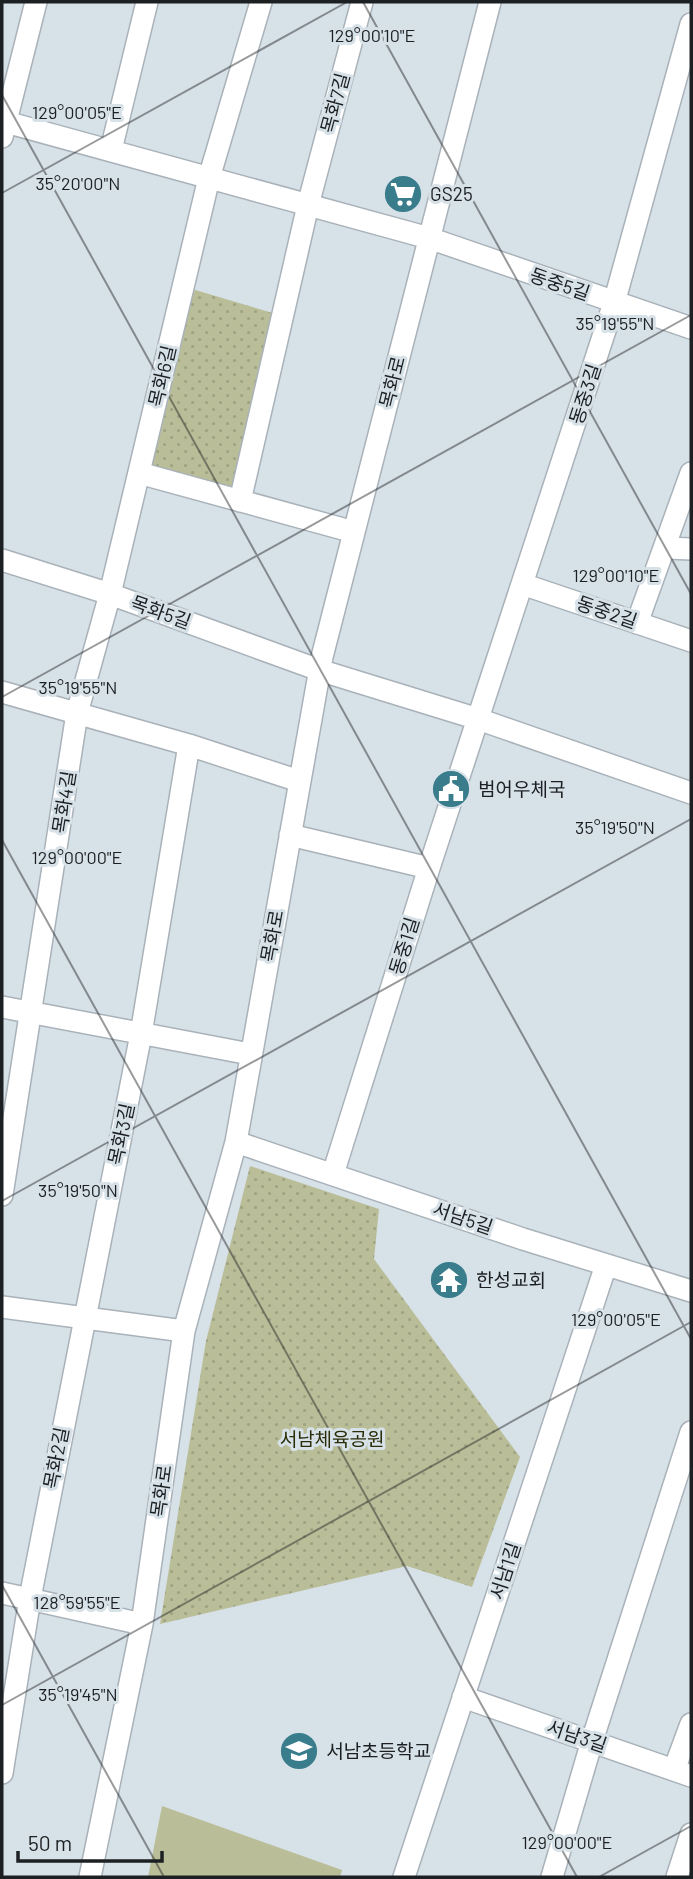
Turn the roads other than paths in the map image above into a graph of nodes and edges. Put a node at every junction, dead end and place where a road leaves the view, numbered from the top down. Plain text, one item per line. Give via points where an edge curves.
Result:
1 (36, 2) edge
2 (147, 2) edge
3 (261, 2) edge
4 (362, 2) edge
5 (490, 2) edge
6 (691, 24) edge
7 (3, 126) edge
8 (111, 150) junction
9 (209, 178) junction
10 (308, 205) junction
11 (429, 238) junction
12 (614, 303) junction
13 (691, 328) edge
14 (139, 472) junction
15 (691, 473) edge
16 (240, 500) junction
17 (354, 532) junction
18 (667, 548) junction
19 (691, 549) edge
20 (2, 560) edge
21 (522, 583) junction
22 (110, 594) junction
23 (637, 623) junction
24 (691, 641) edge
25 (320, 670) junction
26 (2, 692) edge
27 (77, 713) junction
28 (478, 719) junction
29 (190, 745) junction
30 (299, 781) junction
31 (691, 793) edge
32 (290, 835) junction
33 (429, 868) junction
34 (2, 1007) edge
35 (32, 1014) junction
36 (141, 1034) junction
37 (250, 1054) junction
38 (236, 1142) junction
39 (333, 1174) junction
40 (2, 1195) edge
41 (606, 1265) junction
42 (691, 1291) edge
43 (2, 1307) edge
44 (83, 1317) junction
45 (184, 1331) junction
46 (691, 1432) edge
47 (2, 1593) edge
48 (30, 1598) junction
49 (142, 1624) junction
50 (463, 1696) junction
51 (691, 1724) edge
52 (592, 1741) junction
53 (2, 1773) edge
54 (682, 1773) edge
55 (691, 1834) edge
56 (90, 1877) edge
57 (404, 1877) edge
58 (552, 1877) edge
59 (677, 1877) edge

1 - 7 street
2 - 8 street
3 - 9 street
4 - 10 street, 목화7길
5 - 11 street, 목화로
6 - 12 street, 동중3길
7 - 8 street
8 - 9 street
9 - 10 street
9 - 14 street, 목화6길
10 - 11 street
10 - 16 street
11 - 12 street, 동중5길
11 - 17 street, 목화로
12 - 13 street, 동중5길
12 - 21 street, 동중3길
14 - 16 street
14 - 22 street, 목화6길
15 - 18 street
16 - 17 street
17 - 25 street, 목화로
18 - 19 street
18 - 23 street
20 - 22 street, 목화5길
21 - 23 street, 동중2길
21 - 28 street, 동중3길
22 - 25 street, 목화5길
22 - 27 street, 목화4길
23 - 24 street, 동중2길
25 - 28 street
25 - 30 street, 목화로
26 - 27 street
27 - 29 street
27 - 35 street, 목화4길
28 - 31 street
28 - 33 street, 동중1길
29 - 30 street
29 - 36 street
30 - 32 street, 목화로
32 - 33 street
32 - 37 street, 목화로
33 - 39 street, 동중1길
34 - 35 street
35 - 36 street
35 - 40 street
36 - 37 street
36 - 44 street, 목화3길
37 - 38 street, 목화로
38 - 39 street, 서남5길
38 - 45 street, 목화로
39 - 41 street, 서남5길
41 - 42 street, 서남5길
41 - 50 street, 서남1길
43 - 44 street
44 - 45 street
44 - 48 street, 목화2길
45 - 49 street, 목화로
46 - 52 street
47 - 48 street
48 - 49 street
48 - 53 street, 목화2길
49 - 56 street, 목화로
50 - 52 street, 서남3길
50 - 57 street, 서남1길
51 - 54 street
52 - 54 street, 서남3길
52 - 58 street
55 - 59 street

